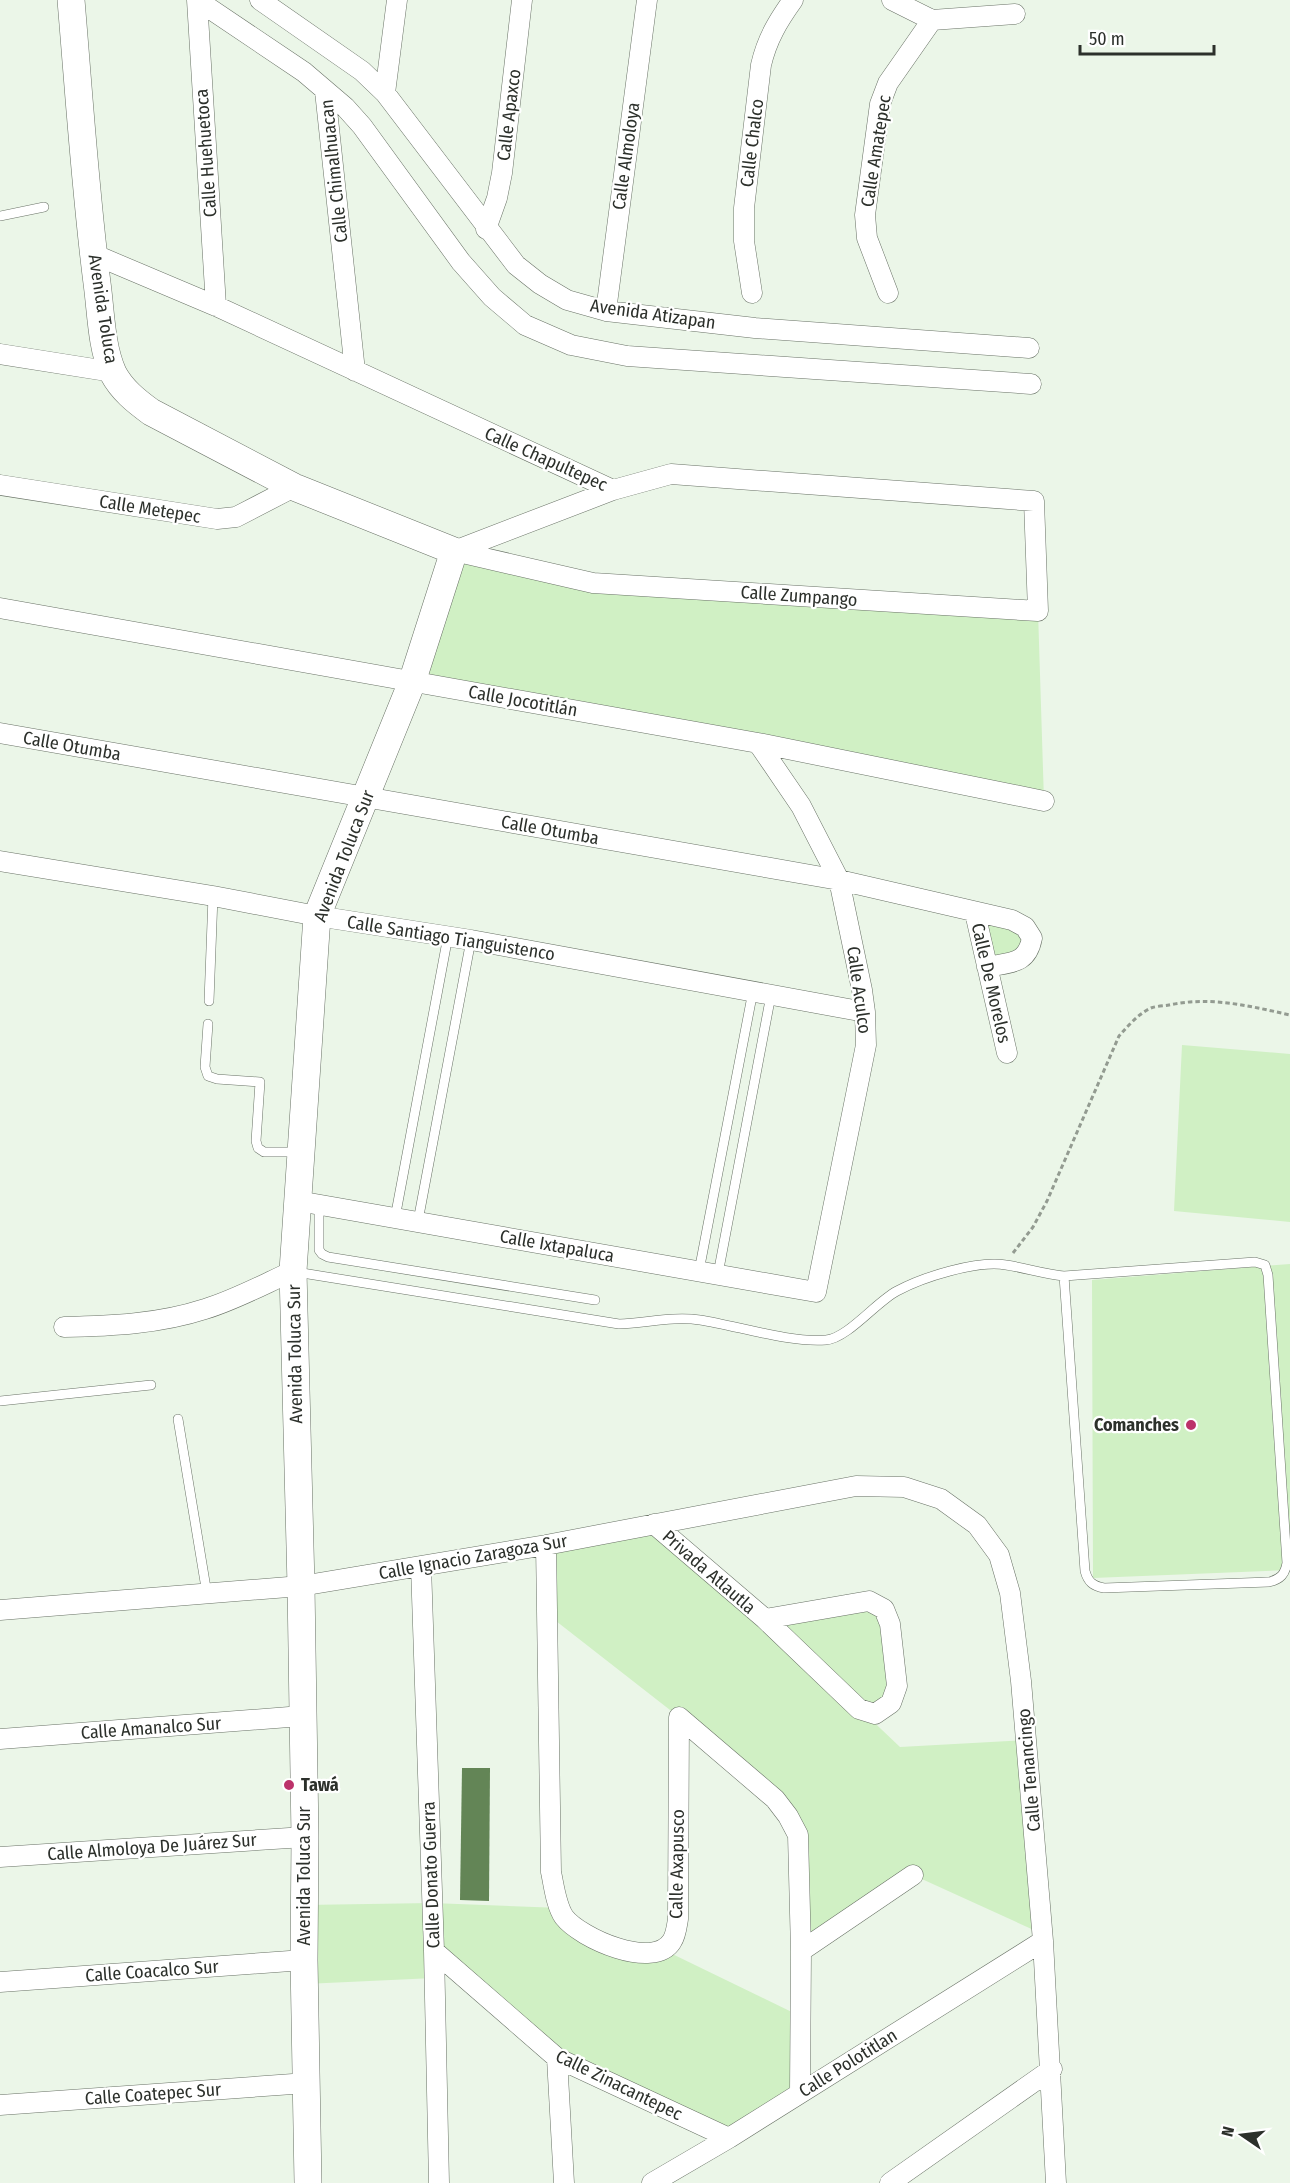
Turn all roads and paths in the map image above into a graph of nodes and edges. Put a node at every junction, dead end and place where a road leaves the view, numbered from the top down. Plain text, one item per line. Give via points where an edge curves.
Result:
1 (71, 0) edge
2 (197, 0) edge
3 (397, 0) edge
4 (522, 0) edge
5 (646, 0) edge
6 (793, 0) edge
7 (892, 0) edge
8 (268, 2) edge
9 (1015, 14) dead end
10 (932, 20) junction
11 (326, 91) junction
12 (385, 93) junction
13 (44, 207) dead end
14 (0, 216) edge
15 (486, 229) junction
16 (93, 254) junction
17 (752, 293) dead end
18 (888, 293) dead end
19 (216, 306) junction
20 (606, 311) junction
21 (1029, 348) dead end
22 (0, 354) edge
23 (355, 371) junction
24 (113, 372) junction
25 (1030, 384) dead end
26 (0, 485) edge
27 (294, 487) junction
28 (613, 490) junction
29 (1034, 501) joint
30 (454, 551) junction
31 (0, 608) edge
32 (412, 682) junction
33 (0, 733) edge
34 (758, 743) junction
35 (366, 798) junction
36 (1044, 801) dead end
37 (0, 861) edge
38 (839, 880) junction
39 (213, 897) junction
40 (975, 913) junction
41 (317, 916) junction
42 (448, 936) junction
43 (471, 940) junction
44 (987, 967) junction
45 (762, 993) junction
46 (209, 1001) dead end
47 (865, 1012) junction
48 (1290, 1015) edge
49 (208, 1024) dead end
50 (1007, 1053) dead end
51 (300, 1152) junction
52 (308, 1202) junction
53 (395, 1218) junction
54 (418, 1221) junction
55 (1004, 1264) junction
56 (293, 1271) junction
57 (709, 1272) junction
58 (1064, 1276) junction
59 (816, 1292) joint
60 (595, 1300) dead end
61 (64, 1327) dead end
62 (151, 1385) dead end
63 (0, 1401) edge
64 (178, 1419) dead end
65 (941, 1499) joint
66 (654, 1524) junction
67 (546, 1545) junction
68 (421, 1566) junction
69 (301, 1586) junction
70 (207, 1594) junction
71 (0, 1610) edge
72 (765, 1620) junction
73 (302, 1716) junction
74 (0, 1739) edge
75 (305, 1837) junction
76 (0, 1857) edge
77 (913, 1875) dead end
78 (1043, 1941) junction
79 (434, 1951) junction
80 (801, 1951) junction
81 (304, 1960) junction
82 (0, 1982) edge
83 (557, 2058) junction
84 (1052, 2069) junction
85 (307, 2083) junction
86 (800, 2092) junction
87 (0, 2105) edge
88 (729, 2138) junction
89 (917, 2176) edge
90 (308, 2183) edge
91 (439, 2183) edge
92 (564, 2183) edge
93 (651, 2183) edge
94 (890, 2183) edge
95 (1056, 2183) edge

1 - 16 street, Avenida Toluca
2 - 11 street, Calle Chimalhuacan
2 - 19 street, Calle Huehuetoca
3 - 12 street
4 - 15 street, Calle Apaxco via 502,173
5 - 20 street, Calle Almoloya
6 - 17 street, Calle Chalco via 766,45 761,65 744,208 744,241
7 - 10 street
8 - 12 street, Avenida Atizapan
9 - 10 street
10 - 18 street, Calle Amatepec via 888,83 880,104 865,215 867,238
11 - 23 street, Calle Chimalhuacan
11 - 25 street via 362,126 461,262 492,297 525,325 571,345 627,356
12 - 15 street, Avenida Atizapan
13 - 14 lane
15 - 20 street, Avenida Atizapan via 516,265 540,284 567,300
16 - 19 street, Calle Chapultepec
16 - 24 street, Avenida Toluca
19 - 23 street, Calle Chapultepec
20 - 21 street, Avenida Atizapan via 755,328
22 - 24 street
23 - 28 street, Calle Chapultepec
24 - 27 street, Avenida Toluca via 133,399 151,412
26 - 27 street, Calle Metepec via 217,519 236,517
27 - 30 street, Avenida Toluca
28 - 29 street, Calle Chapultepec via 671,474
28 - 30 street
29 - 30 street, Calle Zumpango via 1038,611 593,583
30 - 32 street, Avenida Toluca Sur
31 - 32 street, Calle Jocotitlán
32 - 34 street, Calle Jocotitlán
32 - 35 street, Avenida Toluca Sur
33 - 35 street, Calle Otumba
34 - 36 street, Calle Jocotitlán
34 - 38 street, Calle Aculco via 801,806
35 - 38 street, Calle Otumba
35 - 41 street, Avenida Toluca Sur
37 - 39 street, Calle Santiago Tianguistenco
38 - 40 street, Calle Otumba
38 - 47 street, Calle Aculco
39 - 41 street, Calle Santiago Tianguistenco
39 - 46 lane
40 - 44 street, Calle De Morelos
40 - 44 street, Calle Otumba via 1012,921 1025,927 1032,938 1030,951 1020,960
41 - 42 street, Calle Santiago Tianguistenco
41 - 51 street, Avenida Toluca Sur
42 - 43 street, Calle Santiago Tianguistenco
42 - 53 lane
43 - 45 street, Calle Santiago Tianguistenco
43 - 54 lane
44 - 50 street, Calle De Morelos
45 - 47 street, Calle Santiago Tianguistenco
45 - 57 lane
45 - 57 lane
47 - 59 street, Calle Aculco via 866,1045
48 - 55 path via 1248,1005 1187,1001 1151,1008 1133,1020 1119,1036 1047,1201 1033,1227
49 - 51 lane via 208,1076 260,1082 258,1148 264,1152
51 - 52 street, Avenida Toluca Sur
52 - 53 street, Calle Ixtapaluca
52 - 56 street, Avenida Toluca Sur
52 - 60 lane via 319,1250 328,1257
53 - 54 street, Calle Ixtapaluca
54 - 57 street, Calle Ixtapaluca
55 - 56 lane via 966,1267 896,1291 851,1328 829,1340 807,1340 677,1317 619,1324
55 - 58 lane
56 - 61 street via 205,1309 167,1319 123,1326
56 - 69 street, Avenida Toluca Sur
57 - 59 street, Calle Ixtapaluca
58 - 58 lane via 1255,1262 1265,1265 1287,1563 1279,1579 1104,1588 1088,1580
62 - 63 lane
64 - 70 lane
65 - 66 street, Calle Ignacio Zaragoza Sur via 904,1487 856,1486
65 - 78 street, Calle Tenancingo via 977,1526 999,1555 1010,1593
66 - 67 street, Calle Ignacio Zaragoza Sur
66 - 72 street, Privada Atlautla
67 - 68 street, Calle Ignacio Zaragoza Sur
67 - 80 street, Calle Axapusco via 551,1872 564,1916 578,1930 622,1950 651,1952 672,1942 678,1918 679,1718 775,1799 798,1835
68 - 69 street, Calle Ignacio Zaragoza Sur
68 - 79 street, Calle Donato Guerra
69 - 70 street, Calle Ignacio Zaragoza Sur
69 - 73 street, Avenida Toluca Sur
70 - 71 street, Calle Ignacio Zaragoza Sur
72 - 72 street, Privada Atlautla via 860,1709 876,1714 891,1703 897,1686 890,1624 884,1609 869,1601
73 - 74 street, Calle Amanalco Sur
73 - 75 street, Avenida Toluca Sur
75 - 76 street, Calle Almoloya De Juárez Sur
75 - 81 street, Avenida Toluca Sur
77 - 80 street
78 - 84 street, Calle Tenancingo
78 - 86 street, Calle Polotitlan
79 - 83 street, Calle Zinacantepec
79 - 91 street, Calle Donato Guerra
80 - 86 street, Calle Axapusco
81 - 82 street, Calle Coacalco Sur
81 - 85 street, Avenida Toluca Sur
83 - 88 street, Calle Zinacantepec
83 - 92 street
84 - 89 street
84 - 95 street, Calle Tenancingo
85 - 87 street, Calle Coatepec Sur
85 - 90 street, Avenida Toluca Sur
86 - 88 street, Calle Polotitlan
88 - 93 street, Calle Polotitlan
89 - 94 street

